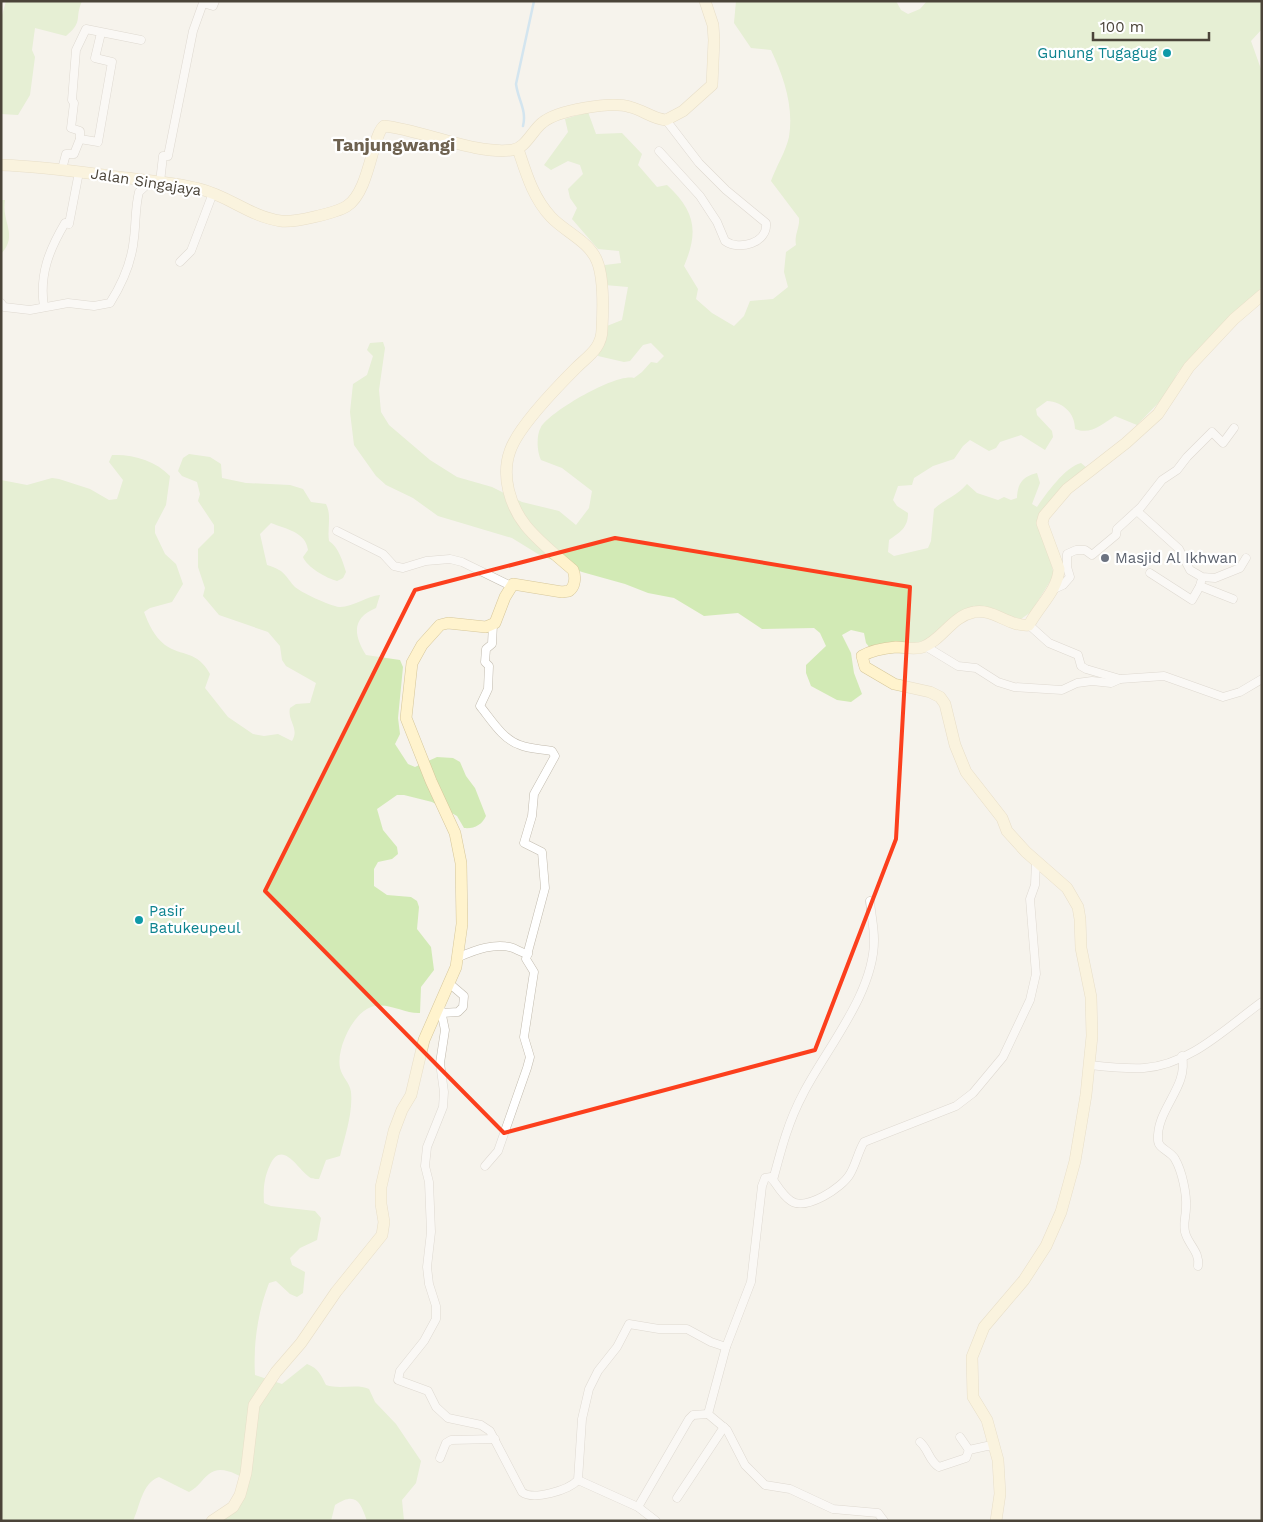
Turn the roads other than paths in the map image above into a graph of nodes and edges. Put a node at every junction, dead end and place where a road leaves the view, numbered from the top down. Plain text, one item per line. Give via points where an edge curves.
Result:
1 (215, 1) edge
2 (705, 1) edge
3 (101, 33) junction
4 (141, 40) dead end
5 (666, 120) junction
6 (80, 139) junction
7 (518, 149) junction
8 (659, 151) dead end
9 (1, 165) edge
10 (62, 169) junction
11 (79, 172) junction
12 (156, 182) junction
13 (213, 193) junction
14 (180, 262) dead end
15 (1262, 295) edge
16 (1, 303) edge
17 (44, 307) junction
18 (1234, 428) dead end
19 (1137, 511) junction
20 (336, 531) dead end
21 (1246, 558) dead end
22 (1150, 573) dead end
23 (1202, 577) junction
24 (511, 586) junction
25 (1200, 586) junction
26 (1054, 588) junction
27 (1233, 599) dead end
28 (493, 624) junction
29 (1030, 625) junction
30 (925, 646) junction
31 (1120, 679) junction
32 (1262, 679) edge
33 (1036, 861) junction
34 (870, 902) dead end
35 (528, 954) junction
36 (459, 957) junction
37 (450, 984) junction
38 (1262, 1002) edge
39 (442, 1010) junction
40 (1182, 1056) junction
41 (1090, 1064) junction
42 (485, 1166) dead end
43 (773, 1180) junction
44 (1198, 1266) dead end
45 (726, 1347) junction
46 (708, 1414) junction
47 (724, 1427) junction
48 (960, 1437) dead end
49 (495, 1439) junction
50 (920, 1442) dead end
51 (996, 1447) junction
52 (969, 1450) junction
53 (440, 1458) dead end
54 (578, 1480) junction
55 (677, 1498) dead end
56 (638, 1507) junction
57 (212, 1521) edge
58 (656, 1521) edge
59 (884, 1521) edge
60 (996, 1521) edge

1 - 12 street via 213,6 203,3 196,19 168,156 163,156
2 - 5 street via 714,31 712,85 684,111
3 - 4 street
3 - 6 street via 86,29 76,50 71,128 80,131
3 - 6 street via 94,58 112,62 98,142
5 - 7 street via 626,106 575,109 542,122
5 - 8 street via 699,163 766,223 760,237 753,243 742,245 725,241 700,196
6 - 10 street via 74,154 66,154
7 - 13 street, Jalan Singajaya via 481,148 384,126 378,135 365,180 351,203 343,208 282,222 243,209
7 - 24 street via 532,191 551,217 592,252 600,268 602,330 600,343 515,439 507,461 508,488 514,508 530,531 572,570 574,585 569,591 562,592 527,585
9 - 10 street, Jalan Singajaya
10 - 11 street, Jalan Singajaya
11 - 12 street, Jalan Singajaya
11 - 17 street via 69,224 65,224 48,255 42,280
12 - 13 street, Jalan Singajaya
12 - 17 street via 139,192 129,260 118,292 110,303 102,306 68,303
13 - 14 street via 191,251
15 - 26 street via 1234,319 1189,367 1158,414 1066,489 1044,516 1042,523 1059,569
16 - 17 street via 3,307 30,310
18 - 19 street via 1223,443 1212,432 1177,470 1162,480
19 - 23 street via 1179,549 1190,570
19 - 26 street via 1092,555 1085,550 1067,554 1070,578
20 - 24 street via 383,554 394,566 403,568 426,561 450,559
21 - 23 street via 1240,568 1215,578
22 - 25 street via 1192,600
23 - 25 street
24 - 28 street
25 - 27 street
26 - 29 street
28 - 35 street via 492,644 486,649 485,662 489,666 488,689 480,706 515,743 552,751 555,756 534,794 524,843 542,852 546,881
28 - 36 street via 486,627 440,625 422,645 412,663 406,708 409,729 455,833 461,862
29 - 30 street via 1014,625 976,611 949,625
29 - 31 street via 1049,643 1078,655 1081,666
30 - 31 street via 958,666 976,668 998,682 1014,687 1062,690 1077,683 1110,683
30 - 33 street via 868,652 862,656 862,662 894,684 940,697 945,704 961,763 1002,818 1007,831
31 - 32 street via 1164,676 1223,697 1240,692
33 - 41 street via 1061,882 1078,907 1081,948 1091,997
33 - 43 street via 1035,885 1030,899 1036,965 1032,991 1010,1044 989,1074 973,1093 956,1106 864,1142 845,1182 811,1202 803,1205 790,1200
34 - 43 street via 874,940 863,988 788,1124
35 - 36 street via 513,948 496,947 481,948
35 - 42 street via 526,962 534,972 524,1037 530,1058 509,1125 498,1151
36 - 37 street
37 - 39 street
37 - 39 street via 464,996 463,1007 458,1012
38 - 40 street via 1225,1031
39 - 49 street via 445,1030 440,1063 443,1107 426,1147 425,1166 429,1182 431,1232 427,1267 436,1319 397,1377 400,1382 428,1391 436,1407 448,1418 481,1425
39 - 57 street via 424,1040 411,1095 394,1131 381,1187 382,1235 254,1405 246,1473 240,1495 233,1507
40 - 41 street via 1145,1068
40 - 44 street via 1183,1073 1162,1116 1158,1139 1162,1148 1175,1158 1186,1206 1185,1234 1194,1248
41 - 51 street via 1076,1161 1053,1230 1024,1280 984,1327 972,1357 973,1397 987,1420
43 - 45 street via 768,1177 764,1180 754,1268 747,1296
45 - 46 street
45 - 54 street via 687,1329 658,1329 633,1323 626,1326 617,1347 589,1388 582,1419
46 - 47 street
46 - 56 street via 693,1415 689,1419
47 - 55 street
47 - 59 street via 745,1465 765,1484 790,1490 833,1509 878,1513
48 - 52 street
49 - 53 street via 451,1440 446,1443
49 - 54 street via 516,1484 526,1496 539,1496 571,1486
50 - 52 street via 939,1467 966,1458
51 - 52 street
51 - 60 street via 1000,1475
54 - 56 street
56 - 58 street

